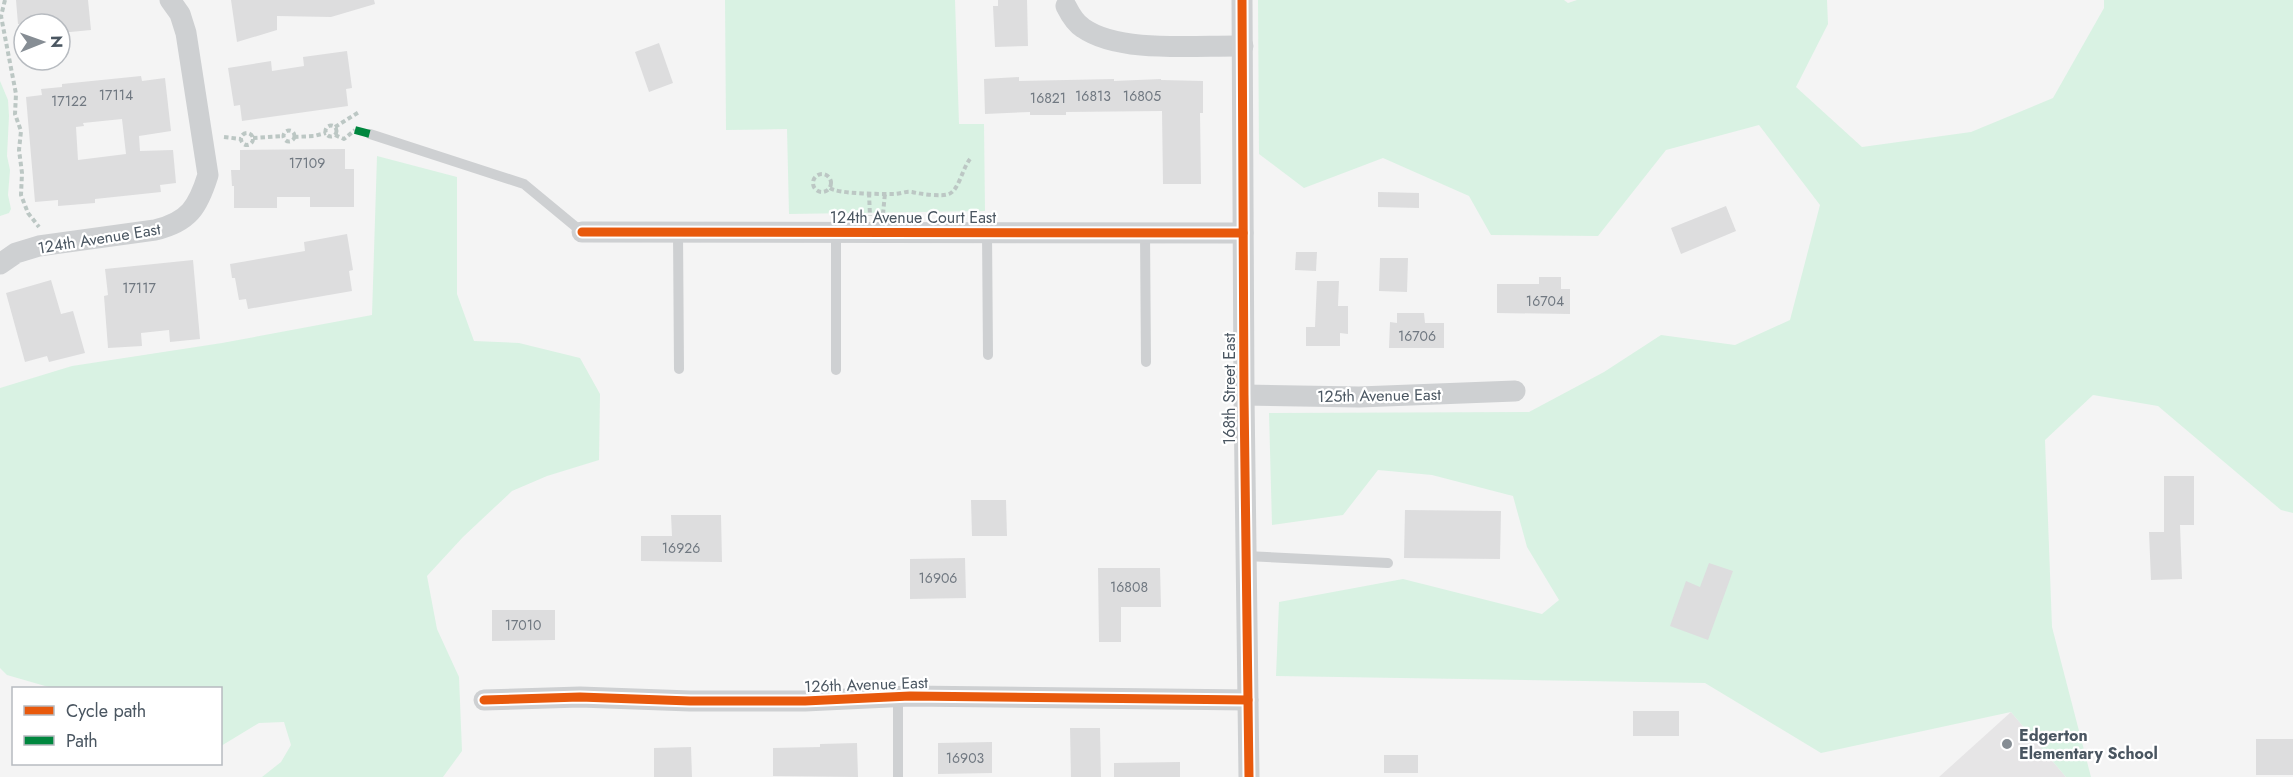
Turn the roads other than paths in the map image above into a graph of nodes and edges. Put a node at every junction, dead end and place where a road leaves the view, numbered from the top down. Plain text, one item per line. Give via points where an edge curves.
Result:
1 (170, 0) edge
2 (1242, 0) edge
3 (1066, 3) edge
4 (1243, 46) junction
5 (370, 134) dead end
6 (582, 232) joint
7 (678, 232) junction
8 (836, 232) junction
9 (987, 232) junction
10 (1145, 233) junction
11 (1243, 233) junction
12 (0, 264) edge
13 (988, 355) dead end
14 (1146, 362) dead end
15 (679, 369) dead end
16 (836, 370) dead end
17 (1515, 391) dead end
18 (1244, 395) junction
19 (1246, 555) junction
20 (1388, 563) dead end
21 (898, 697) junction
22 (484, 700) dead end
23 (1248, 700) junction
24 (898, 777) edge
25 (1249, 777) edge

1 - 12 street, 124th Avenue East via 186,33 208,175 201,197 190,214 172,226 39,246 16,253
2 - 4 street, 168th Street East
3 - 4 street via 1081,27 1100,38 1131,45
4 - 11 street, 168th Street East
5 - 6 lane via 524,184
6 - 7 street, 124th Avenue Court East
7 - 8 street, 124th Avenue Court East
7 - 15 lane
8 - 9 street, 124th Avenue Court East
8 - 16 lane
9 - 10 street, 124th Avenue Court East
9 - 13 lane
10 - 11 street, 124th Avenue Court East
10 - 14 lane
11 - 18 street, 168th Street East
17 - 18 street, 125th Avenue East via 1359,397
18 - 19 street, 168th Street East
19 - 20 lane
19 - 23 street, 168th Street East
21 - 22 street, 126th Avenue East via 804,701 580,697
21 - 23 street, 126th Avenue East
21 - 24 lane
23 - 25 street, 168th Street East

